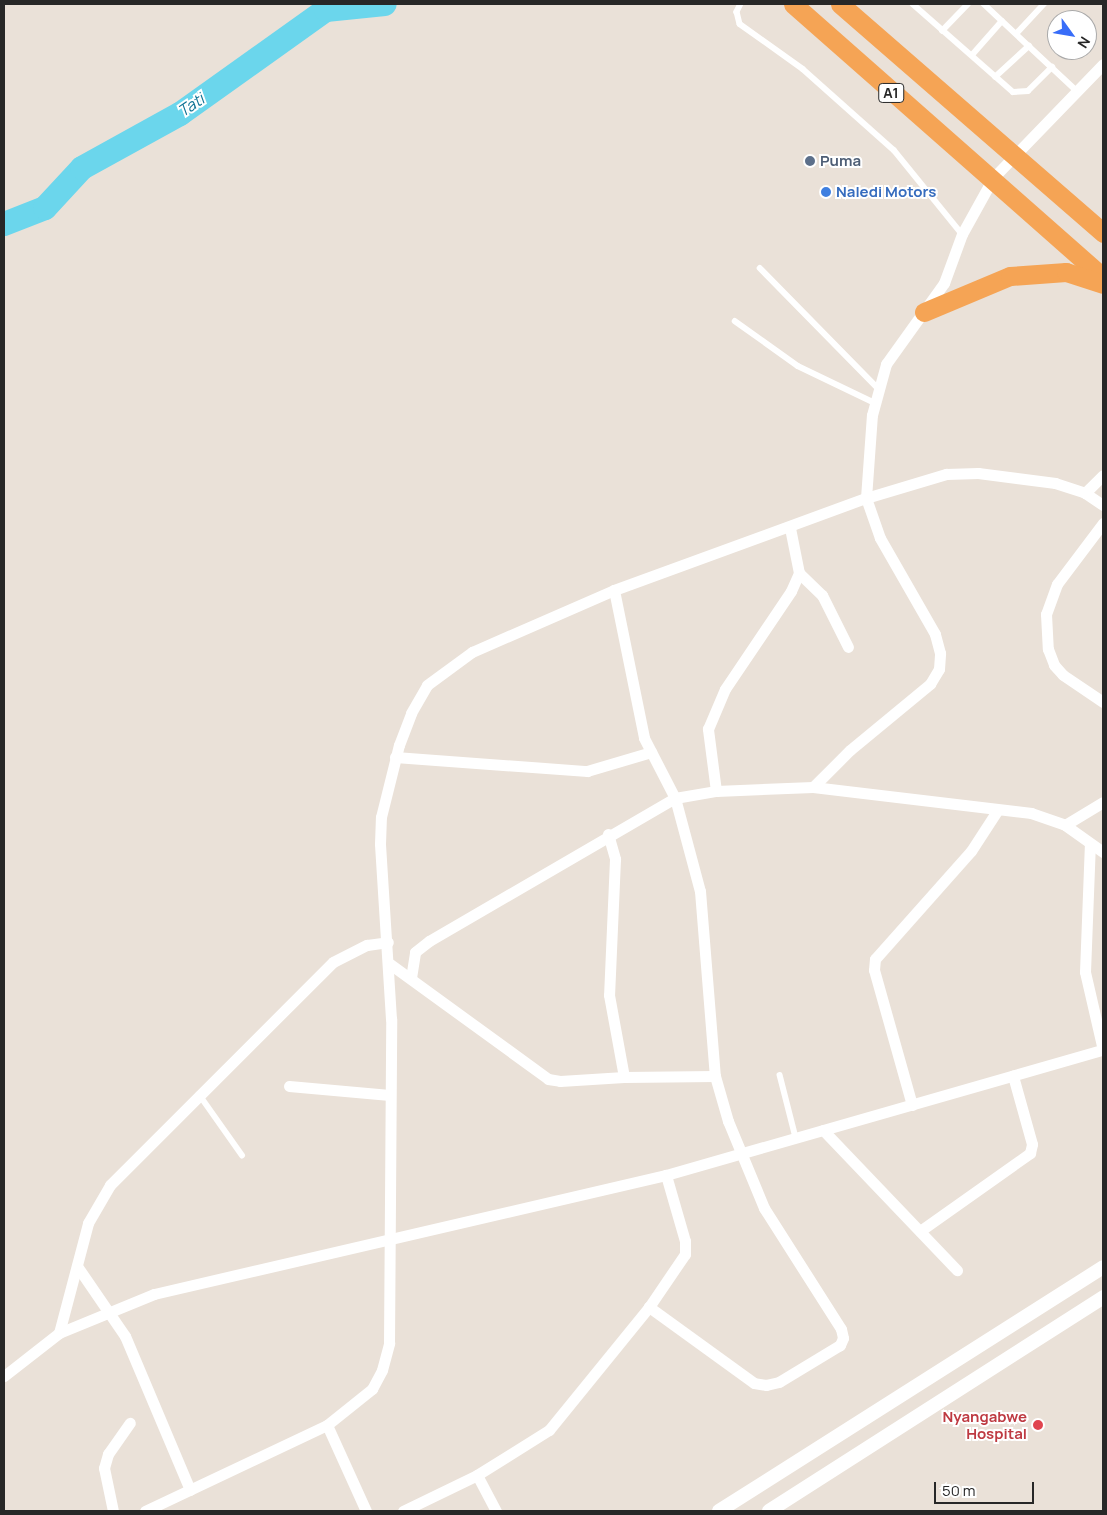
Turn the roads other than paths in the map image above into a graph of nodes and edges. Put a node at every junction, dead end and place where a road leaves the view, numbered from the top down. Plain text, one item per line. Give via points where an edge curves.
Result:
1 (741, 4) edge
2 (792, 4) edge
3 (840, 4) edge
4 (968, 4) edge
5 (984, 4) edge
6 (996, 4) edge
7 (1044, 4) edge
8 (918, 5) edge
9 (991, 10) junction
10 (1002, 21) junction
11 (942, 31) junction
12 (1016, 34) junction
13 (1029, 46) junction
14 (972, 55) junction
15 (1103, 64) edge
16 (1052, 68) junction
17 (995, 77) junction
18 (1078, 91) junction
19 (1014, 157) junction
20 (993, 178) junction
21 (1103, 233) edge
22 (962, 234) junction
23 (760, 268) dead end
24 (1103, 277) edge
25 (1103, 284) edge
26 (924, 312) junction
27 (735, 321) dead end
28 (879, 389) junction
29 (875, 403) junction
30 (1103, 475) edge
31 (1085, 492) junction
32 (866, 498) junction
33 (1103, 505) edge
34 (1103, 523) edge
35 (790, 528) junction
36 (799, 573) junction
37 (614, 590) junction
38 (848, 648) dead end
39 (1103, 702) edge
40 (651, 752) junction
41 (396, 757) junction
42 (813, 787) junction
43 (716, 791) junction
44 (675, 798) junction
45 (1103, 802) edge
46 (997, 811) junction
47 (1065, 825) junction
48 (608, 834) junction
49 (1090, 844) junction
50 (1103, 852) edge
51 (388, 942) junction
52 (390, 964) junction
53 (411, 978) junction
54 (780, 1075) dead end
55 (715, 1076) junction
56 (1013, 1076) junction
57 (624, 1077) junction
58 (289, 1086) dead end
59 (199, 1094) junction
60 (390, 1095) junction
61 (912, 1105) junction
62 (823, 1130) junction
63 (796, 1138) junction
64 (742, 1153) junction
65 (242, 1154) dead end
66 (666, 1175) junction
67 (920, 1231) junction
68 (388, 1241) junction
69 (77, 1266) junction
70 (1103, 1267) edge
71 (957, 1270) dead end
72 (1103, 1297) edge
73 (649, 1307) junction
74 (109, 1310) junction
75 (59, 1333) junction
76 (4, 1376) edge
77 (130, 1423) dead end
78 (327, 1425) junction
79 (477, 1475) junction
80 (190, 1490) junction
81 (113, 1511) edge
82 (145, 1511) edge
83 (366, 1511) edge
84 (403, 1511) edge
85 (496, 1511) edge
86 (719, 1511) edge
87 (770, 1511) edge

1 - 22 lane via 737,12 740,24 803,68 894,150
2 - 20 highway, A1
3 - 19 highway, A1
4 - 11 lane
5 - 9 lane
6 - 9 lane
7 - 12 lane
8 - 11 lane
9 - 10 lane
10 - 12 lane
10 - 14 lane
11 - 14 lane
12 - 13 lane
13 - 16 lane
13 - 17 lane
14 - 17 lane
15 - 18 street
16 - 17 lane via 1021,94 1013,92
16 - 18 lane
18 - 19 street
19 - 20 street
19 - 21 highway, A1
20 - 22 street
20 - 24 highway, A1
22 - 26 street via 944,283
23 - 28 lane
25 - 26 highway via 1066,272 1019,275
26 - 28 street via 901,339 886,364
27 - 29 lane via 798,366
28 - 29 street
29 - 32 street
30 - 31 street
31 - 32 street via 1055,483 978,473 946,474
31 - 33 street
32 - 35 street
32 - 42 street via 880,538 935,634 940,653 939,669 930,684 850,750
34 - 39 street via 1057,584 1046,614 1048,649 1054,665 1063,675
35 - 36 street
35 - 37 street
36 - 38 street via 822,594
36 - 43 street via 791,591 714,710 708,730
37 - 40 street via 644,738
37 - 41 street via 508,634 446,668 427,685 411,713
40 - 41 street via 587,771
40 - 44 street
41 - 51 street via 383,809 380,844
42 - 43 street
42 - 46 street
43 - 44 street
44 - 48 street
44 - 55 street via 700,891
45 - 47 street
46 - 47 street via 1031,813
46 - 61 street via 970,851 875,959 874,970
47 - 49 street
48 - 53 street via 415,952
48 - 57 street via 615,859 609,995
49 - 50 street
49 - 56 street via 1085,972 1088,998 1103,1050
51 - 52 street
51 - 59 street via 367,945 333,962
52 - 53 street
52 - 60 street
53 - 57 street via 548,1079
54 - 63 lane
55 - 57 street
55 - 64 street
56 - 61 street
56 - 67 street via 1032,1144 1030,1153
58 - 60 street
59 - 65 lane
59 - 69 street via 98,1202
60 - 68 street
61 - 62 street
62 - 63 street
62 - 67 street
63 - 64 street
64 - 66 street
64 - 73 street via 778,1233 842,1329 840,1345 779,1382 754,1383
66 - 68 street
66 - 73 street via 685,1241 685,1254
67 - 71 street
68 - 74 street via 249,1270 154,1294
68 - 78 street via 389,1343 382,1370 372,1389
69 - 74 street
69 - 75 street
70 - 86 street
72 - 87 street
73 - 79 street via 549,1430
74 - 75 street
74 - 80 street via 125,1336
75 - 76 street
77 - 81 street via 108,1454 104,1468
78 - 80 street
78 - 83 street
79 - 84 street
79 - 85 street
80 - 82 street

